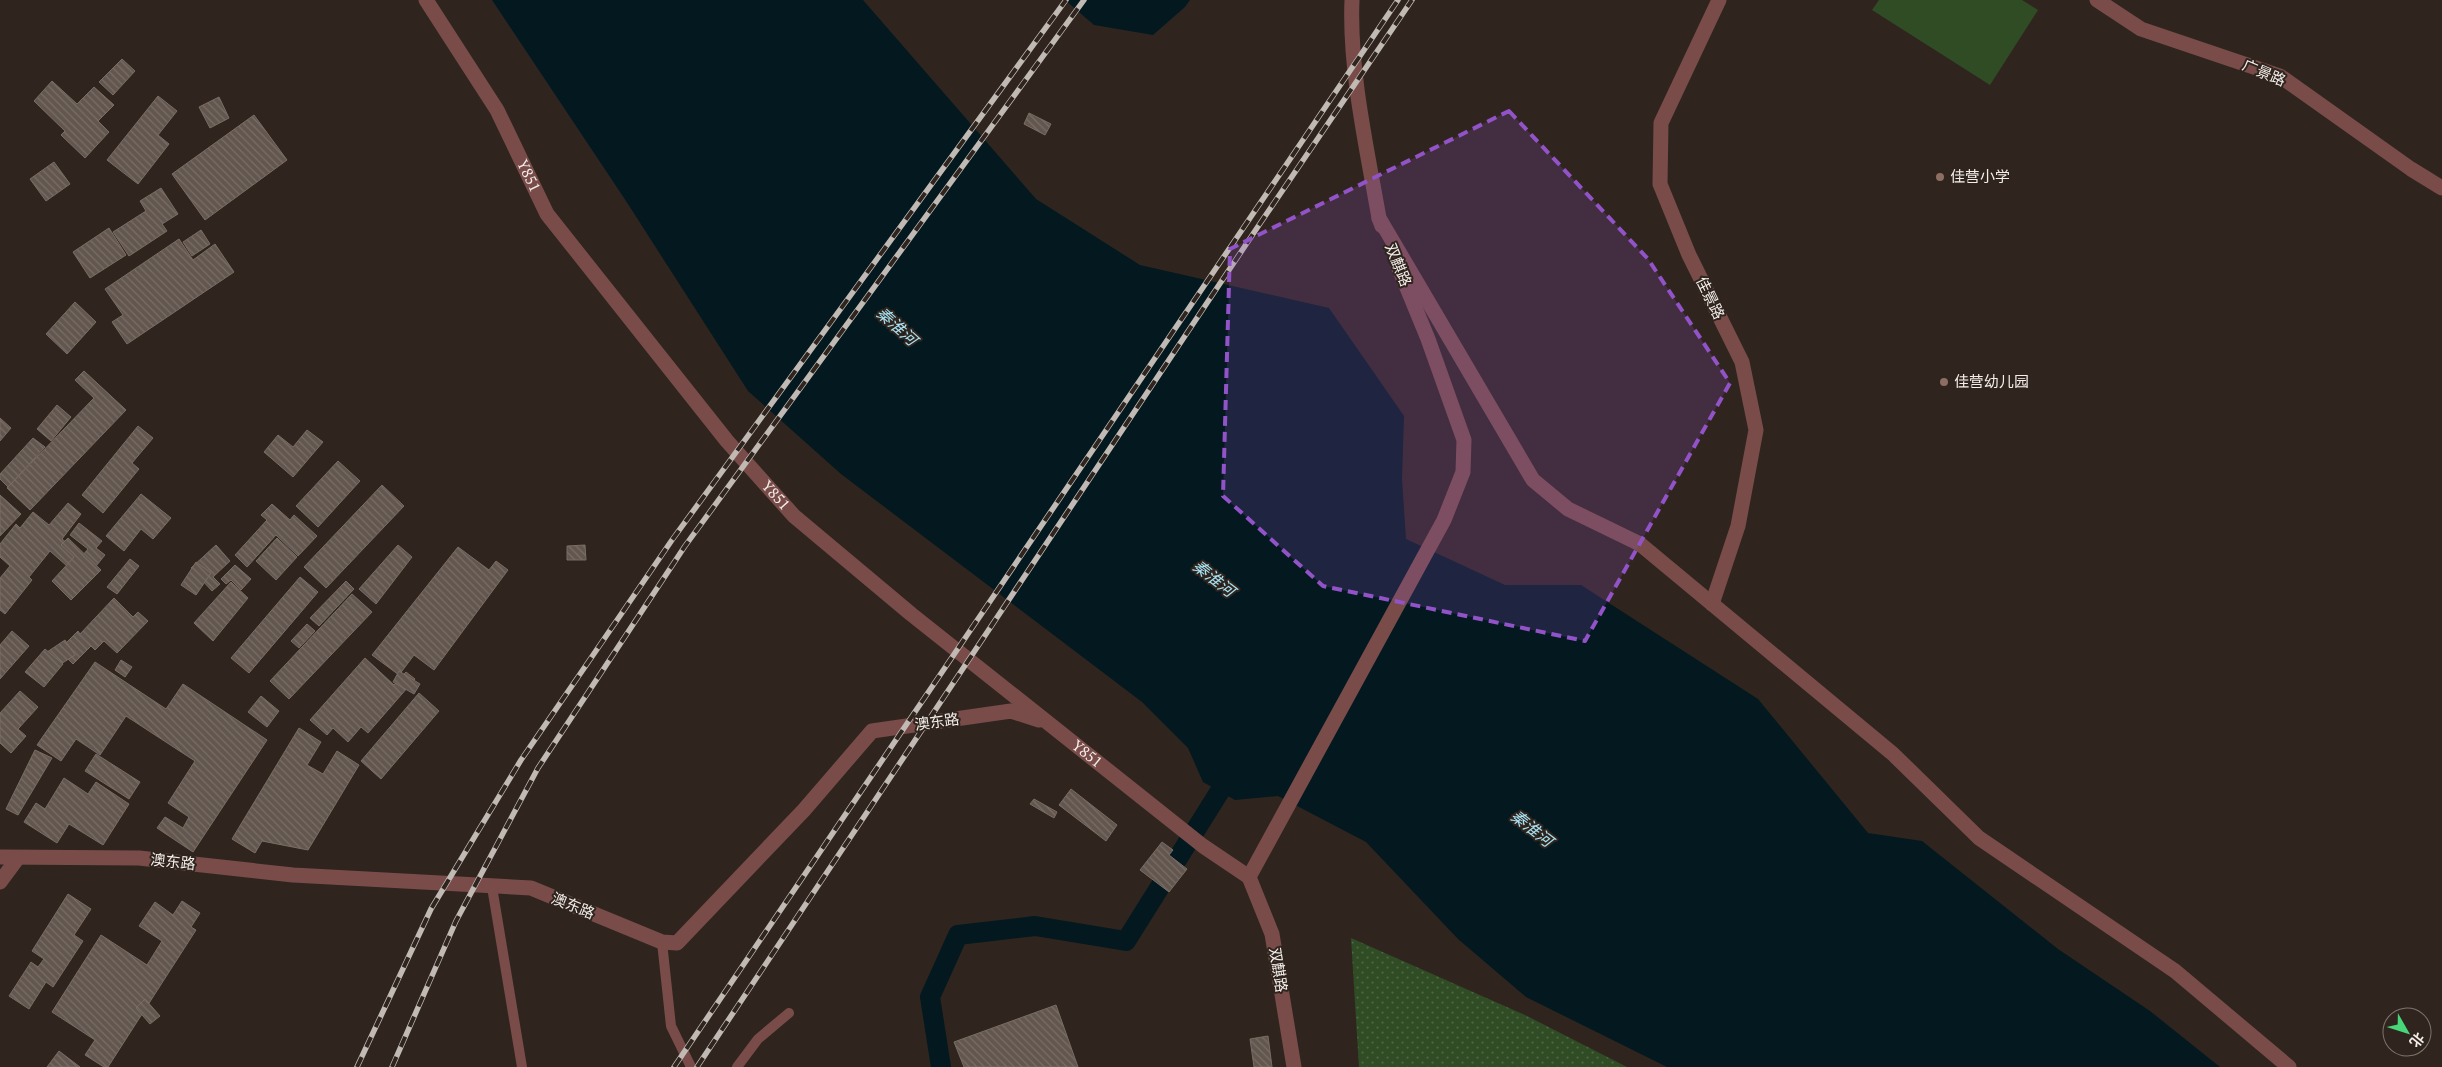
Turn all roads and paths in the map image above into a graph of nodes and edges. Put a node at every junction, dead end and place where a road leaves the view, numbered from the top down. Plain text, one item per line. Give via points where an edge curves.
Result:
1 (426, 0) edge
2 (1352, 0) edge
3 (1719, 0) edge
4 (2097, 0) edge
5 (2442, 188) edge
6 (1379, 218) junction
7 (1712, 604) junction
8 (1048, 722) junction
9 (0, 858) edge
10 (17, 859) junction
11 (1249, 877) junction
12 (0, 882) edge
13 (492, 886) junction
14 (662, 942) junction
15 (789, 1013) dead end
16 (522, 1067) edge
17 (691, 1067) edge
18 (737, 1067) edge
19 (1294, 1067) edge
20 (2288, 1067) edge

1 - 8 street, Y851 via 497,110 547,214 727,441 794,516
2 - 6 street, 双麒路 via 1351,29
3 - 7 street, 佳景路 via 1662,123 1660,184 1689,255 1742,362 1756,430 1738,526
4 - 5 street, 广景路 via 2141,29 2280,76
6 - 7 street via 1533,480 1568,509 1640,544
6 - 11 street, 双麒路 via 1464,440 1463,472 1444,520
7 - 20 street via 1893,754 1979,838 2174,971
8 - 11 street, Y851 via 1203,846
8 - 14 street, 澳东路 via 1012,711 872,731 798,817 678,943
9 - 10 street, 澳东路
10 - 12 street
10 - 13 street, 澳东路 via 139,858 293,875
11 - 19 street, 双麒路 via 1272,934
13 - 14 street, 澳东路 via 531,888
13 - 16 lane
14 - 17 lane via 672,1026
15 - 18 lane via 758,1039

